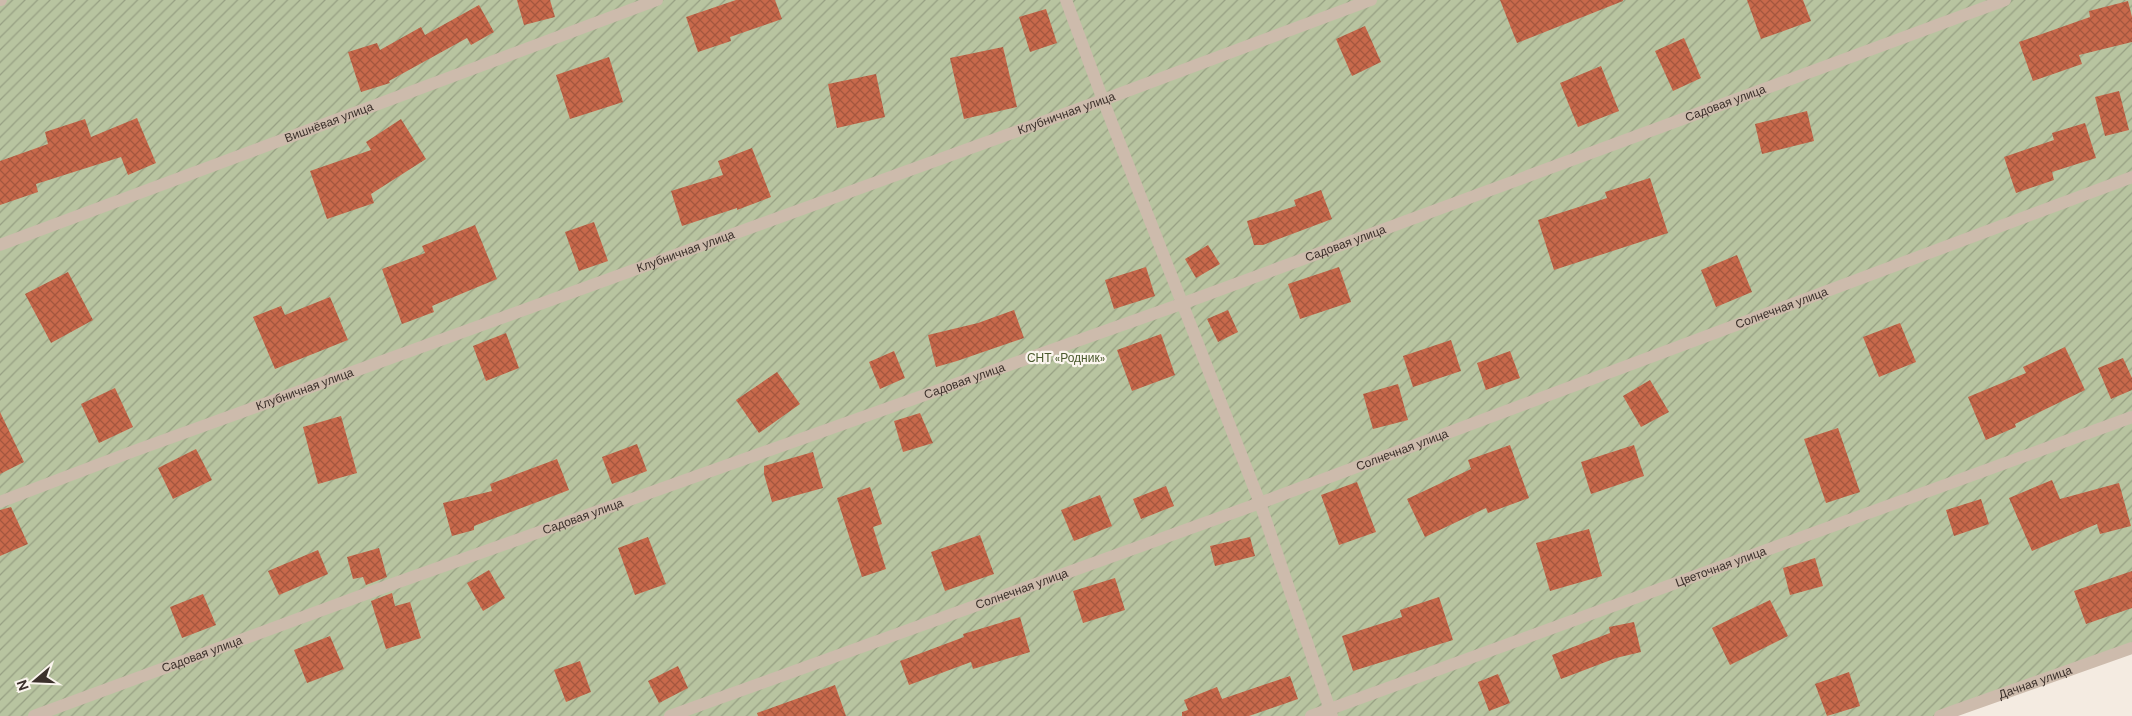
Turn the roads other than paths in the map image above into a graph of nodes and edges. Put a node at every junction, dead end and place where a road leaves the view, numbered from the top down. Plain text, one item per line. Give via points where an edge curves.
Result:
1 (657, 0) edge
2 (1066, 0) edge
3 (1370, 0) edge
4 (2005, 0) edge
5 (1103, 100) junction
6 (2132, 177) edge
7 (0, 245) edge
8 (1184, 303) junction
9 (2132, 417) edge
10 (0, 502) edge
11 (1260, 503) junction
12 (2132, 648) edge
13 (1330, 713) edge
14 (34, 716) edge
15 (670, 716) edge
16 (1311, 716) edge
17 (1940, 716) edge

1 - 7 street, Вишнёвая улица
2 - 5 street
3 - 5 street, Клубничная улица
4 - 8 street, Садовая улица
5 - 8 street
5 - 10 street, Клубничная улица
6 - 11 street, Солнечная улица
8 - 11 street
8 - 14 street, Садовая улица via 390,584
9 - 13 street, Цветочная улица
11 - 13 street
11 - 15 street, Солнечная улица
12 - 17 street, Дачная улица
13 - 16 street, Цветочная улица

